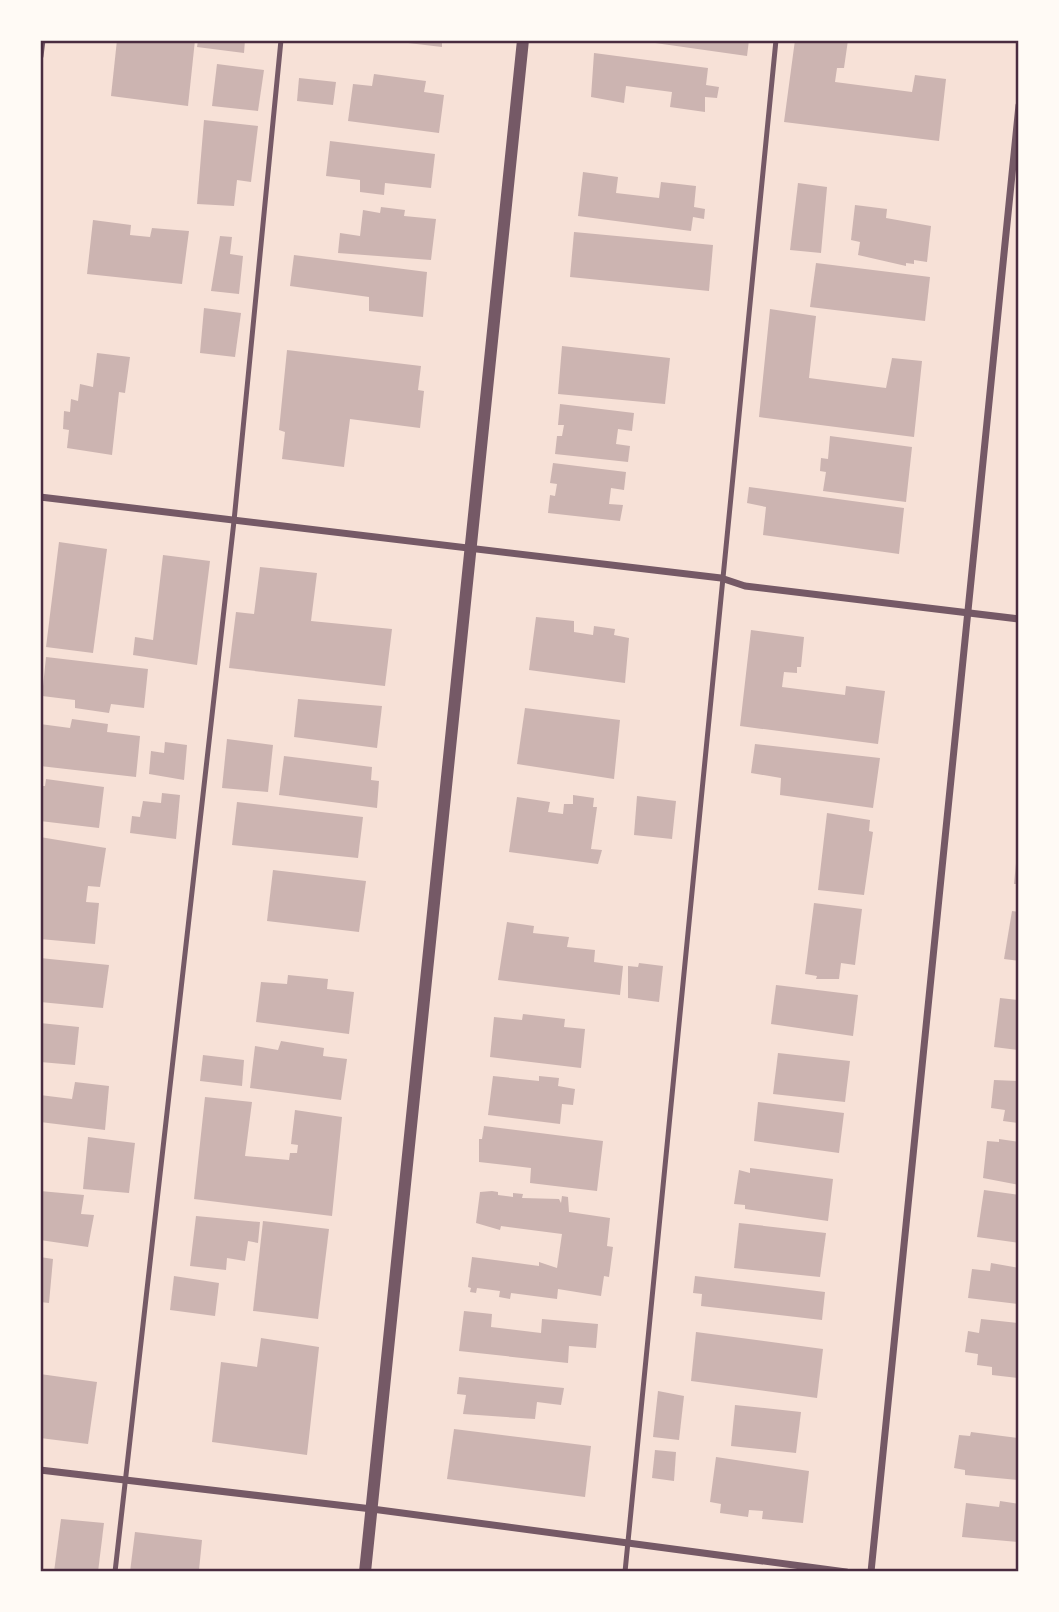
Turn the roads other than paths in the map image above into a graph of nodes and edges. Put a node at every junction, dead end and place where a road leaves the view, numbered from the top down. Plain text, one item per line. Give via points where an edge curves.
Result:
1 (42, 40) edge
2 (281, 40) edge
3 (523, 40) edge
4 (776, 40) edge
5 (40, 56) edge
6 (1019, 105) edge
7 (40, 497) edge
8 (234, 521) junction
9 (470, 550) junction
10 (721, 578) junction
11 (967, 613) junction
12 (1019, 620) edge
13 (40, 1470) edge
14 (125, 1480) junction
15 (372, 1509) junction
16 (628, 1543) junction
17 (115, 1572) edge
18 (365, 1572) edge
19 (625, 1572) edge
20 (846, 1572) edge
21 (871, 1572) edge

1 - 5 street
2 - 8 lane
3 - 9 street
4 - 10 lane
6 - 11 street
7 - 8 street
8 - 9 street
8 - 14 lane
9 - 10 street
9 - 15 street
10 - 11 street via 745,586
10 - 16 lane
11 - 12 street
11 - 21 street
13 - 14 street
14 - 15 street
14 - 17 lane
15 - 16 street
15 - 18 street
16 - 19 lane
16 - 20 street

